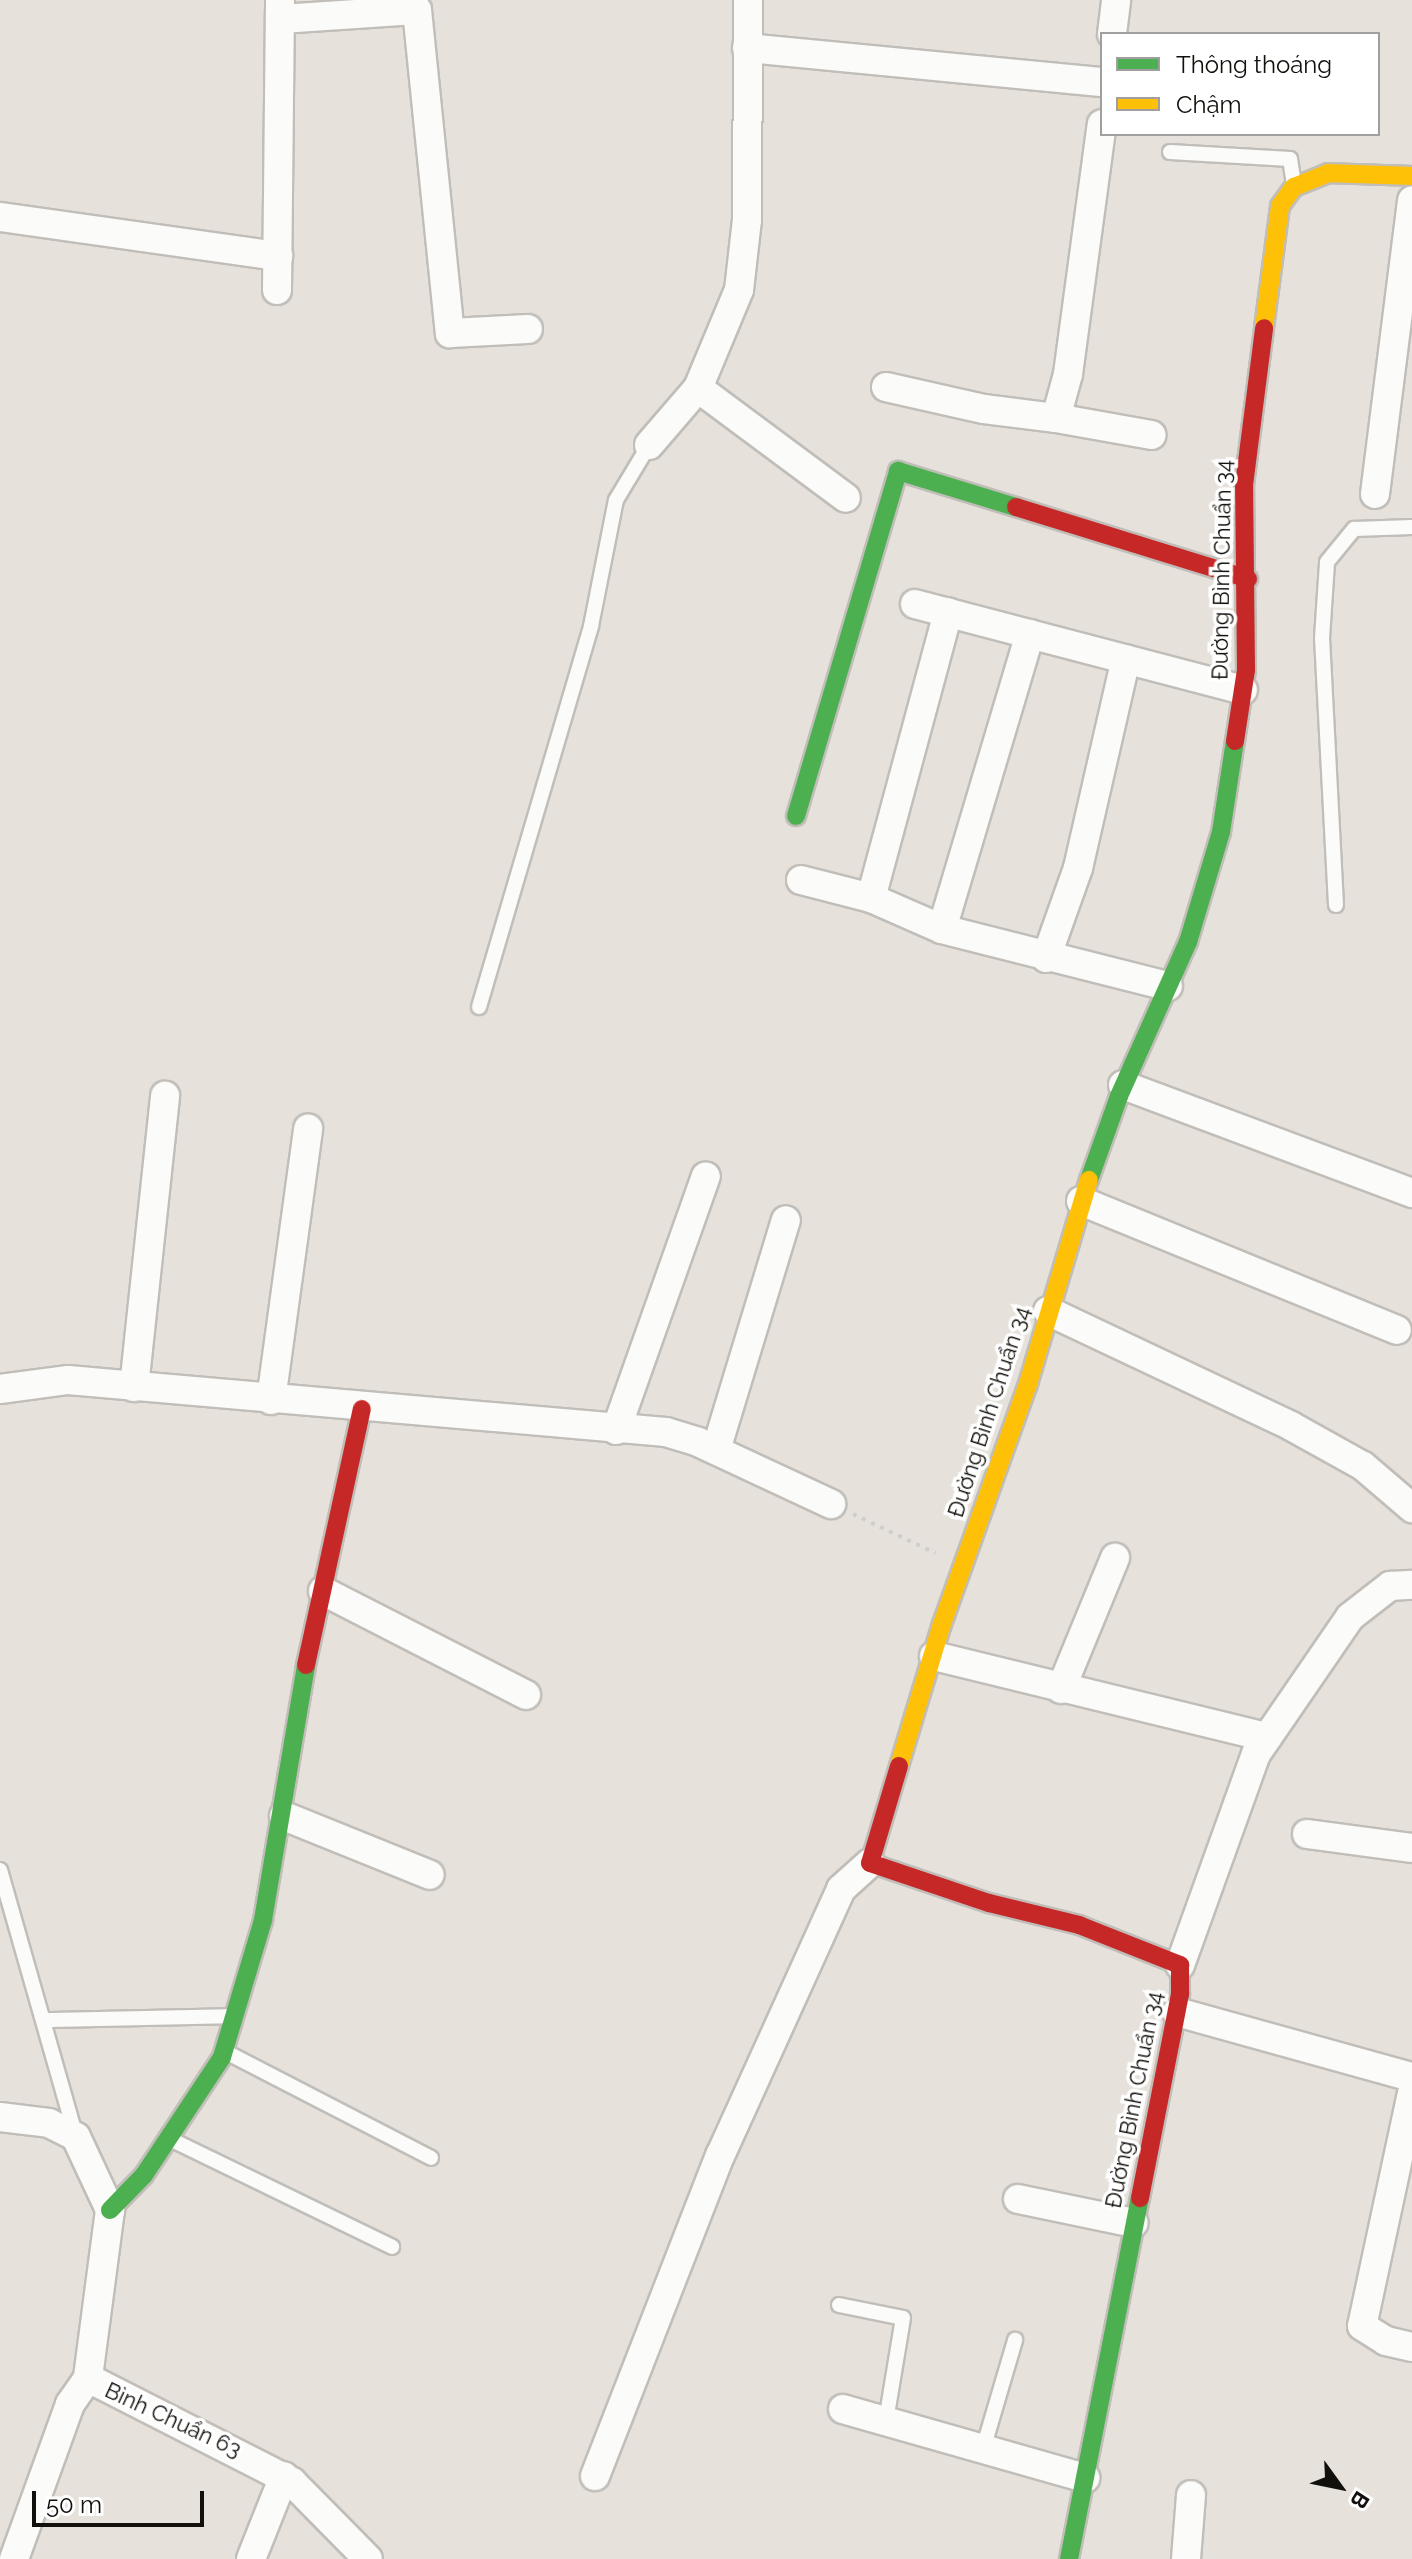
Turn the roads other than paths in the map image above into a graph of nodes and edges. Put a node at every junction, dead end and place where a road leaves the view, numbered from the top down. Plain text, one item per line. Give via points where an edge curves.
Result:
1 (748, 0) edge
2 (1116, 0) edge
3 (280, 9) edge
4 (1112, 32) edge
5 (747, 48) junction
6 (1100, 82) edge
7 (1100, 136) edge
8 (1170, 152) dead end
9 (1412, 176) edge
10 (1294, 187) junction
11 (1412, 200) edge
12 (0, 217) edge
13 (278, 256) junction
14 (277, 290) dead end
15 (528, 329) dead end
16 (886, 387) dead end
17 (698, 388) junction
18 (1056, 418) junction
19 (1151, 435) dead end
20 (649, 445) joint
21 (1375, 494) dead end
22 (846, 498) dead end
23 (1412, 527) edge
24 (1248, 579) junction
25 (915, 604) dead end
26 (948, 612) junction
27 (1030, 634) junction
28 (1126, 659) junction
29 (1243, 690) junction
30 (796, 816) dead end
31 (801, 880) dead end
32 (871, 898) junction
33 (1336, 905) dead end
34 (942, 929) junction
35 (1046, 958) junction
36 (1168, 986) junction
37 (479, 1007) dead end
38 (1123, 1085) junction
39 (165, 1096) dead end
40 (308, 1129) dead end
41 (706, 1176) dead end
42 (1412, 1193) edge
43 (1081, 1201) junction
44 (786, 1220) dead end
45 (1048, 1311) junction
46 (1397, 1330) dead end
47 (134, 1387) junction
48 (0, 1389) edge
49 (271, 1400) junction
50 (362, 1409) junction
51 (616, 1430) junction
52 (716, 1450) junction
53 (831, 1504) road end
54 (1412, 1508) edge
55 (1115, 1558) dead end
56 (1412, 1585) edge
57 (323, 1591) junction
58 (934, 1656) junction
59 (1061, 1689) junction
60 (526, 1695) dead end
61 (1267, 1737) junction
62 (284, 1816) junction
63 (1307, 1834) dead end
64 (1412, 1848) edge
65 (870, 1863) junction
66 (0, 1870) edge
67 (430, 1875) dead end
68 (1180, 1965) junction
69 (1177, 2012) junction
70 (235, 2016) junction
71 (46, 2020) junction
72 (224, 2051) junction
73 (1412, 2077) edge
74 (1412, 2093) edge
75 (0, 2117) edge
76 (76, 2137) junction
77 (170, 2139) junction
78 (431, 2158) dead end
79 (1018, 2199) dead end
80 (110, 2210) junction
81 (1134, 2223) junction
82 (392, 2247) dead end
83 (839, 2305) dead end
84 (1015, 2340) dead end
85 (1412, 2347) edge
86 (88, 2378) junction
87 (843, 2409) dead end
88 (886, 2421) junction
89 (983, 2449) junction
90 (284, 2476) junction
91 (595, 2476) dead end
92 (1085, 2478) junction
93 (1191, 2495) dead end
94 (14, 2559) edge
95 (251, 2559) edge
96 (368, 2559) edge
97 (1069, 2559) edge
98 (1186, 2559) edge

1 - 5 street
2 - 4 street
3 - 13 street
3 - 15 street via 417,10 450,333
5 - 6 street
5 - 17 street via 747,220 739,290
7 - 18 street via 1068,374
8 - 10 lane via 1290,159
9 - 10 street via 1328,173
10 - 24 street, Đường Bình Chuẩn 34 via 1280,206 1244,485
11 - 21 street
12 - 13 street
13 - 14 street
16 - 18 street via 984,409
17 - 20 street
17 - 22 street
18 - 19 street
20 - 37 lane via 616,500 591,626
23 - 33 lane via 1354,529 1327,562 1322,638
24 - 29 street, Đường Bình Chuẩn 34
24 - 30 street via 898,471
25 - 26 street
26 - 27 street
26 - 32 street
27 - 28 street
27 - 34 street
28 - 29 street
28 - 35 street via 1078,868
29 - 36 street, Đường Bình Chuẩn 34 via 1221,832 1188,942
31 - 32 street
32 - 34 street
34 - 35 street
35 - 36 street
36 - 38 street, Đường Bình Chuẩn 34
38 - 42 street
38 - 43 street, Đường Bình Chuẩn 34
39 - 47 street
40 - 49 street
41 - 51 street
43 - 45 street, Đường Bình Chuẩn 34
43 - 46 street
44 - 52 street
45 - 54 street via 1291,1426 1363,1466
45 - 58 street, Đường Bình Chuẩn 34
47 - 48 street via 68,1380
47 - 49 street
49 - 50 street
50 - 51 street
50 - 57 street
51 - 52 street via 666,1432
52 - 53 street
55 - 59 street
56 - 61 street via 1390,1586 1350,1617
57 - 60 street
57 - 62 street via 305,1671
58 - 59 street
58 - 65 street, Đường Bình Chuẩn 34
59 - 61 street
61 - 68 street
62 - 67 street
62 - 70 street
63 - 64 street
65 - 68 street, Đường Bình Chuẩn 34 via 989,1903 1079,1925
65 - 91 street via 841,1889 726,2142
66 - 71 lane
68 - 69 street, Đường Bình Chuẩn 34
69 - 73 street
69 - 81 street, Đường Bình Chuẩn 34
70 - 71 lane
70 - 72 street
71 - 76 lane
72 - 77 street
72 - 78 lane
74 - 85 street via 1362,2326 1386,2341
75 - 76 street via 49,2123
76 - 80 street
77 - 80 street
77 - 82 lane
79 - 81 street
80 - 86 street
81 - 92 street, Đường Bình Chuẩn 34
83 - 88 lane via 903,2318
84 - 89 lane
86 - 90 street, Bình Chuẩn 63
86 - 94 street, Bình Chuẩn 63 via 70,2404
87 - 88 street
88 - 89 street
89 - 92 street
90 - 95 street
90 - 96 street, Bình Chuẩn 63
92 - 97 street, Đường Bình Chuẩn 34
93 - 98 street

